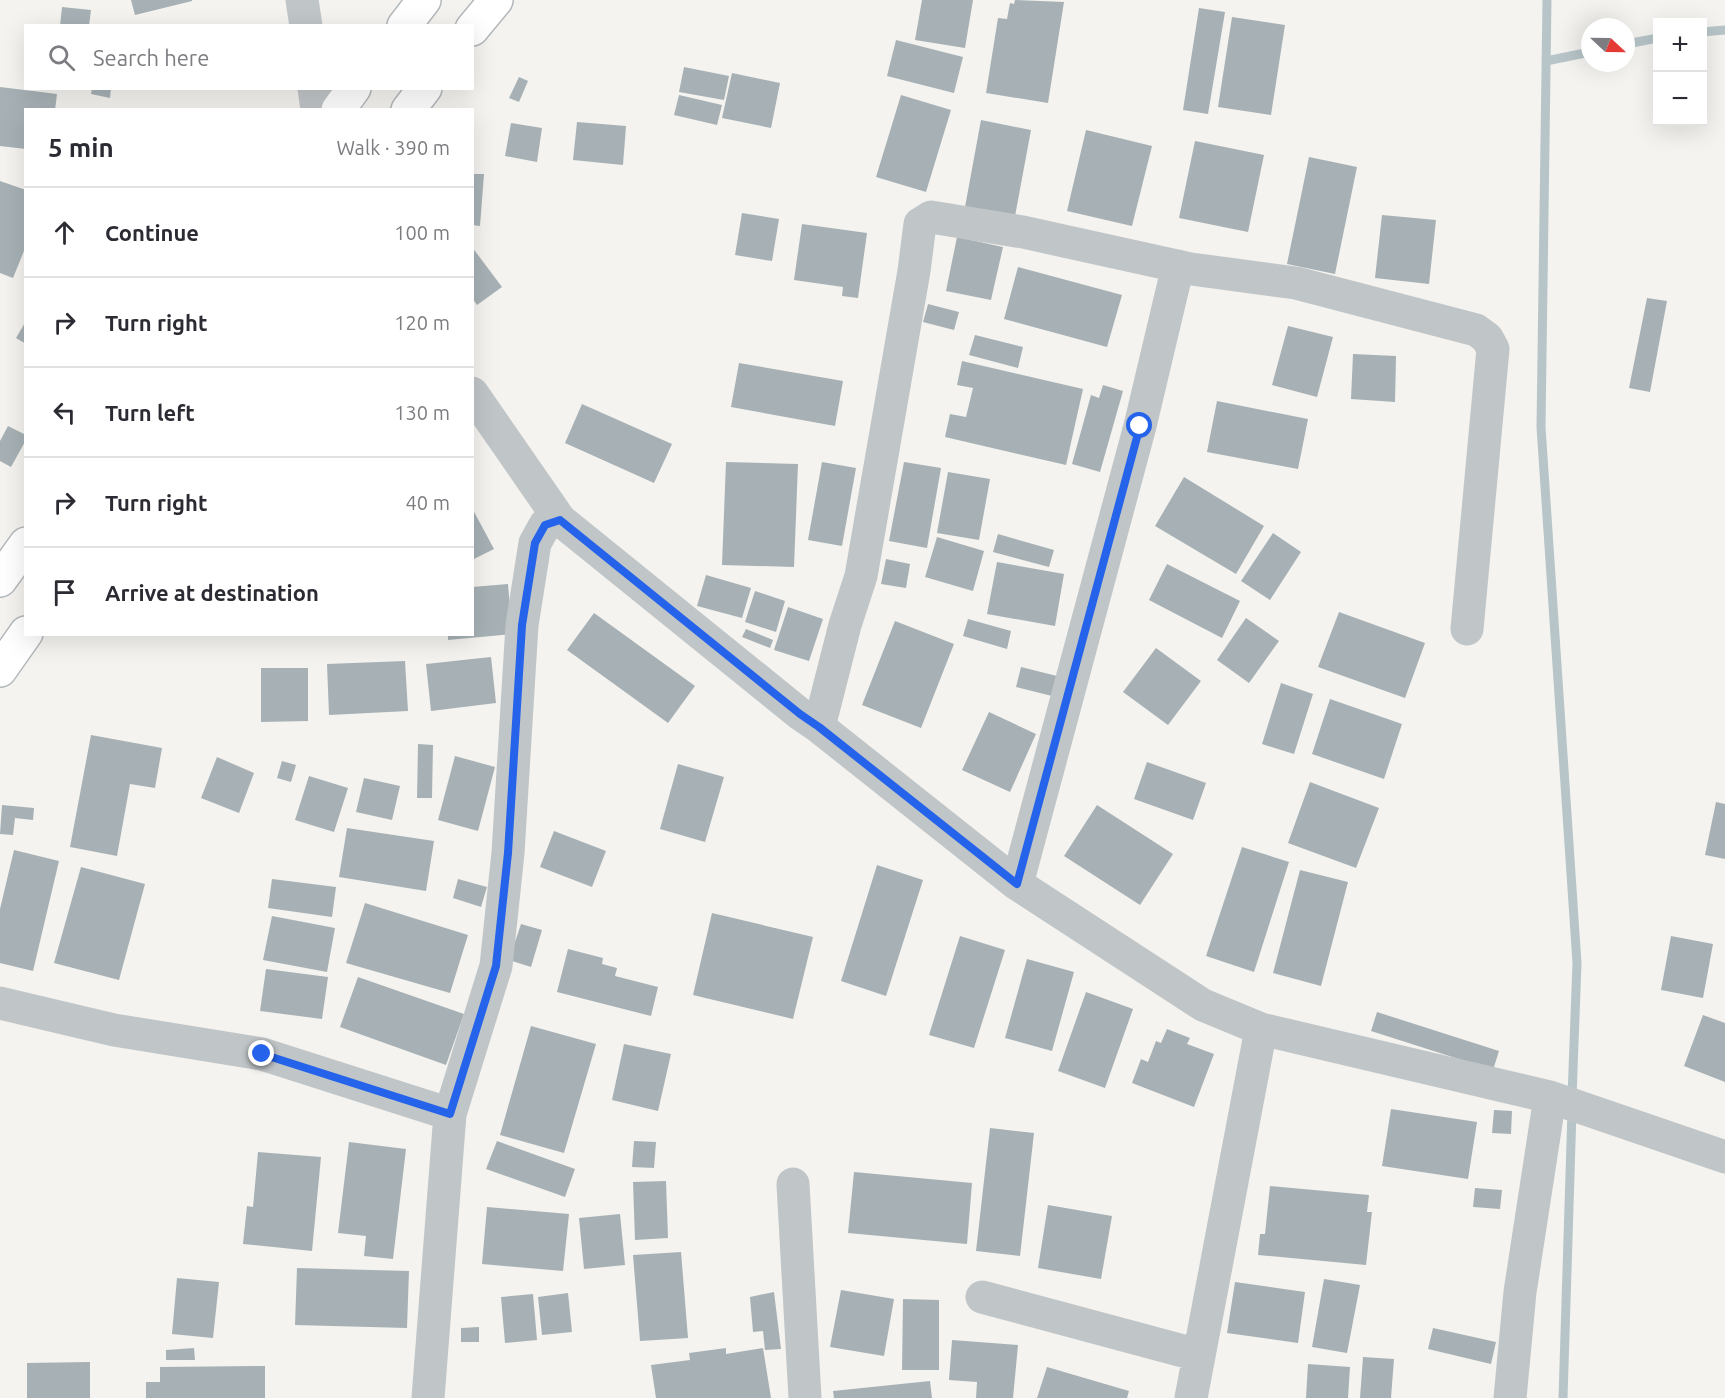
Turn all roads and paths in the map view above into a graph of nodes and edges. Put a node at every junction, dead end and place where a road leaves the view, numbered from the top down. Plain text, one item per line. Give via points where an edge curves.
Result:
1 (424, 0) edge
2 (496, 0) edge
3 (406, 24) edge
4 (474, 27) edge
5 (314, 90) edge
6 (353, 90) edge
7 (423, 90) edge
8 (317, 108) edge
9 (339, 108) edge
10 (410, 108) edge
11 (1178, 266) junction
12 (474, 396) edge
13 (560, 520) junction
14 (24, 547) edge
15 (0, 580) edge
16 (1467, 629) dead end
17 (24, 636) edge
18 (0, 670) edge
19 (819, 727) junction
20 (1017, 884) junction
21 (0, 1003) edge
22 (1261, 1029) junction
23 (1550, 1097) junction
24 (450, 1114) junction
25 (1725, 1157) edge
26 (793, 1184) dead end
27 (982, 1297) dead end
28 (1198, 1355) junction
29 (428, 1398) edge
30 (805, 1398) edge
31 (1191, 1398) edge
32 (1509, 1398) edge

1 - 3 main road
2 - 4 main road
5 - 8 street
6 - 9 main road
7 - 10 main road
11 - 16 street via 1296,283 1476,330 1487,338 1493,349
11 - 19 street via 1023,232 931,217 920,224 861,576 844,625
11 - 20 street via 1140,426
12 - 13 street
13 - 19 street
13 - 24 street via 545,525 535,543 522,625 508,853 496,966
14 - 15 main road
17 - 18 main road
19 - 20 street
20 - 22 street via 1203,1005
21 - 24 street via 114,1030 262,1054
22 - 23 street
22 - 28 street
23 - 25 street
23 - 32 street via 1520,1292
24 - 29 street
26 - 30 street
27 - 28 street
28 - 31 street

